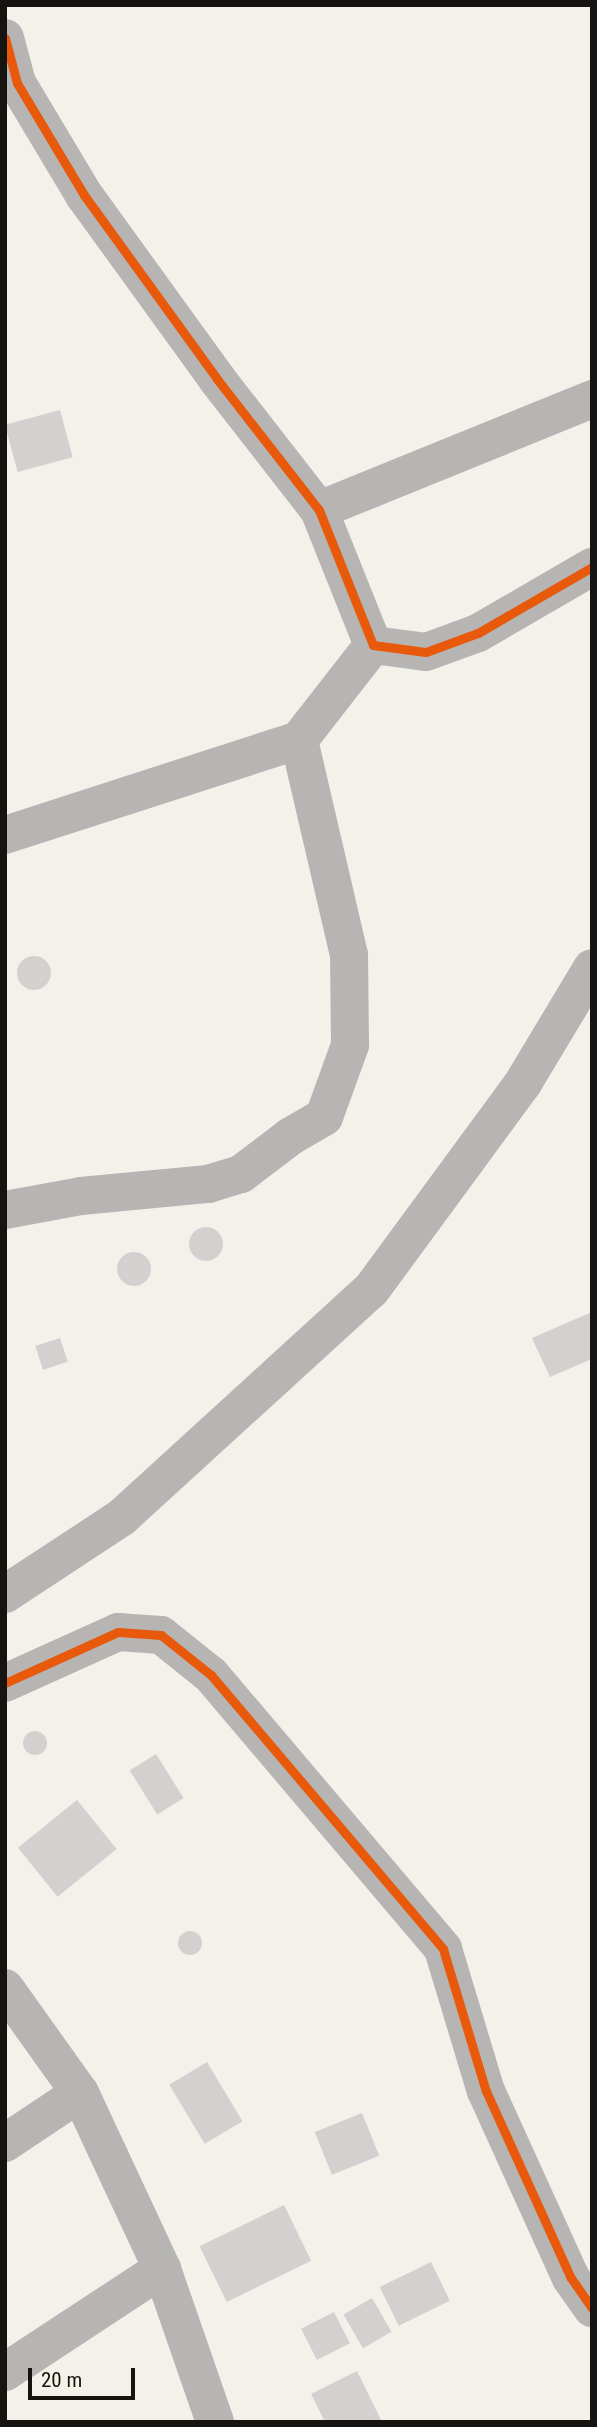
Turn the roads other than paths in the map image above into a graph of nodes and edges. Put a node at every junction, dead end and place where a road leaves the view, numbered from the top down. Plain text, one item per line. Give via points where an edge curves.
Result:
1 (5, 38) edge
2 (592, 399) edge
3 (319, 510) junction
4 (592, 567) edge
5 (373, 645) junction
6 (299, 740) junction
7 (5, 835) edge
8 (592, 968) edge
9 (5, 1210) edge
10 (5, 1594) edge
11 (5, 1683) edge
12 (5, 1988) edge
13 (80, 2093) junction
14 (5, 2143) edge
15 (162, 2269) junction
16 (592, 2308) edge
17 (5, 2372) edge
18 (215, 2422) edge

1 - 3 street via 17,83 84,195
2 - 3 street
3 - 5 street
4 - 5 street via 478,633 426,652
5 - 6 street
6 - 7 street
6 - 9 street via 349,955 350,1045 324,1117 241,1174 208,1184 80,1196
8 - 10 street via 523,1083 371,1290 122,1517
11 - 16 street via 118,1632 161,1635 211,1675 443,1949 486,2091 571,2278
12 - 13 street
13 - 14 street
13 - 15 street
15 - 17 street
15 - 18 street

